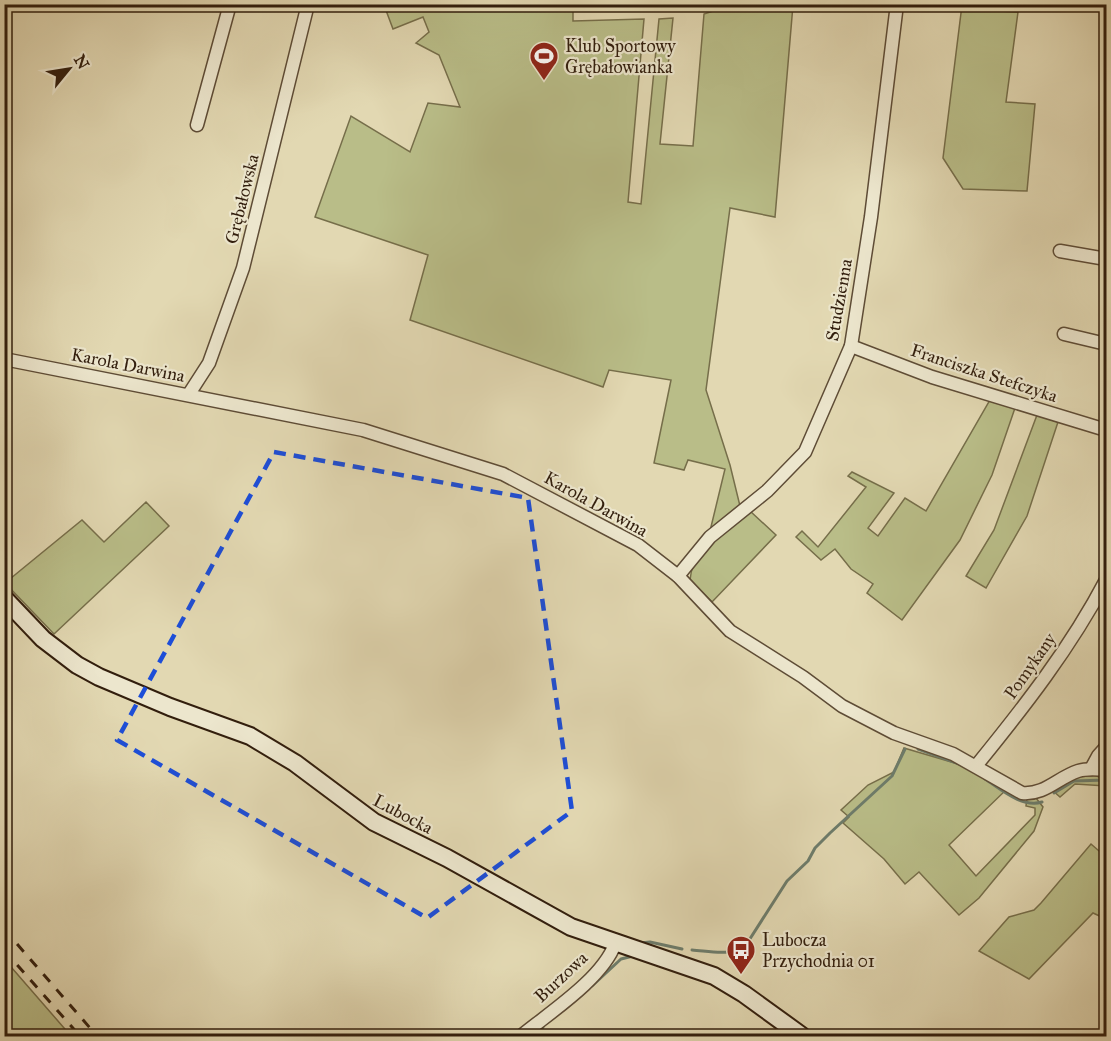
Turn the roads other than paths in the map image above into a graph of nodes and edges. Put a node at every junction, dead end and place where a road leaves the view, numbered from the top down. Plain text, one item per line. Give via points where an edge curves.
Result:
1 (230, 4) edge
2 (308, 4) edge
3 (897, 4) edge
4 (197, 126) dead end
5 (1060, 251) dead end
6 (1107, 259) edge
7 (1064, 333) dead end
8 (1107, 344) edge
9 (851, 346) junction
10 (4, 359) edge
11 (189, 394) junction
12 (1107, 430) edge
13 (678, 576) junction
14 (1107, 580) edge
15 (4, 598) edge
16 (1107, 747) edge
17 (976, 766) junction
18 (1091, 769) junction
19 (1107, 770) edge
20 (615, 944) junction
21 (525, 1035) edge
22 (802, 1036) edge

1 - 4 street
2 - 11 street, Grębałowska via 243,268 208,363
3 - 9 street, Studzienna
5 - 6 street
7 - 8 street
9 - 12 street, Franciszka Stefczyka via 932,377
9 - 13 street, Studzienna via 805,452 767,491 710,537
10 - 11 street, Karola Darwina
11 - 13 street, Karola Darwina via 363,430 503,474 638,545
13 - 17 street, Karola Darwina via 730,631 842,706 894,733
14 - 17 street, Pomykany via 1039,686
15 - 20 street, Lubocka via 43,639 77,665 170,707 250,736 295,763 374,822 571,927
16 - 18 street
17 - 18 street, Karola Darwina via 1022,793 1033,794 1079,770
18 - 19 street, Karola Darwina
20 - 21 street, Burzowa via 600,968
20 - 22 street, Lubocka via 714,976

